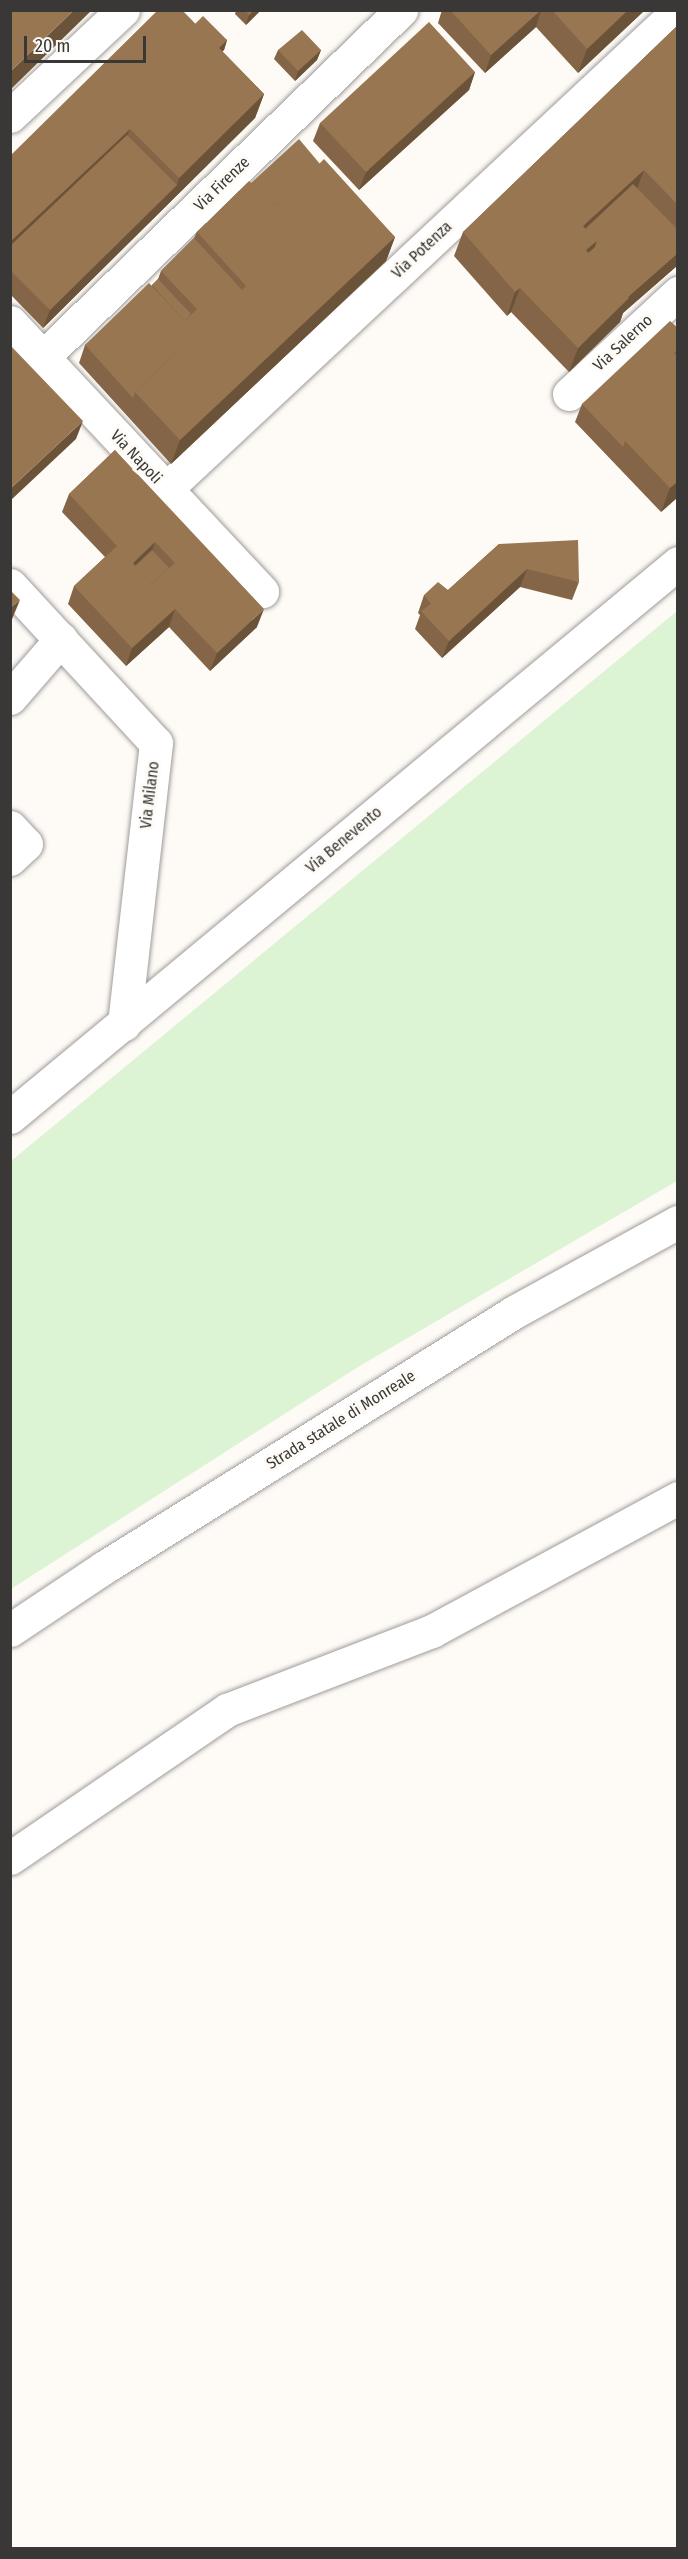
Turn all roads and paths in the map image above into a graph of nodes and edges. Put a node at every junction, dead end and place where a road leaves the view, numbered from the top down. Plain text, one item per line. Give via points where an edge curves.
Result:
1 (123, 10) edge
2 (401, 10) edge
3 (678, 11) edge
4 (10, 116) edge
5 (678, 293) edge
6 (10, 322) edge
7 (43, 357) junction
8 (569, 394) dead end
9 (166, 489) junction
10 (678, 563) edge
11 (10, 585) edge
12 (262, 591) dead end
13 (61, 639) junction
14 (10, 698) edge
15 (124, 1024) junction
16 (10, 1117) edge
17 (678, 1222) edge
18 (678, 1498) edge
19 (10, 1630) edge
20 (10, 1858) edge

1 - 4 street
2 - 7 street, Via Firenze
3 - 9 street, Via Potenza
5 - 8 street, Via Salerno
6 - 7 street, Via Napoli
7 - 9 street, Via Napoli
9 - 12 street, Via Napoli
10 - 15 street, Via Benevento
11 - 13 street, Via Milano
13 - 14 street
13 - 15 street, Via Milano via 156,743
15 - 16 street, Via Benevento
17 - 19 street, Strada statale di Monreale via 514,1312
18 - 20 street via 432,1631 227,1710

